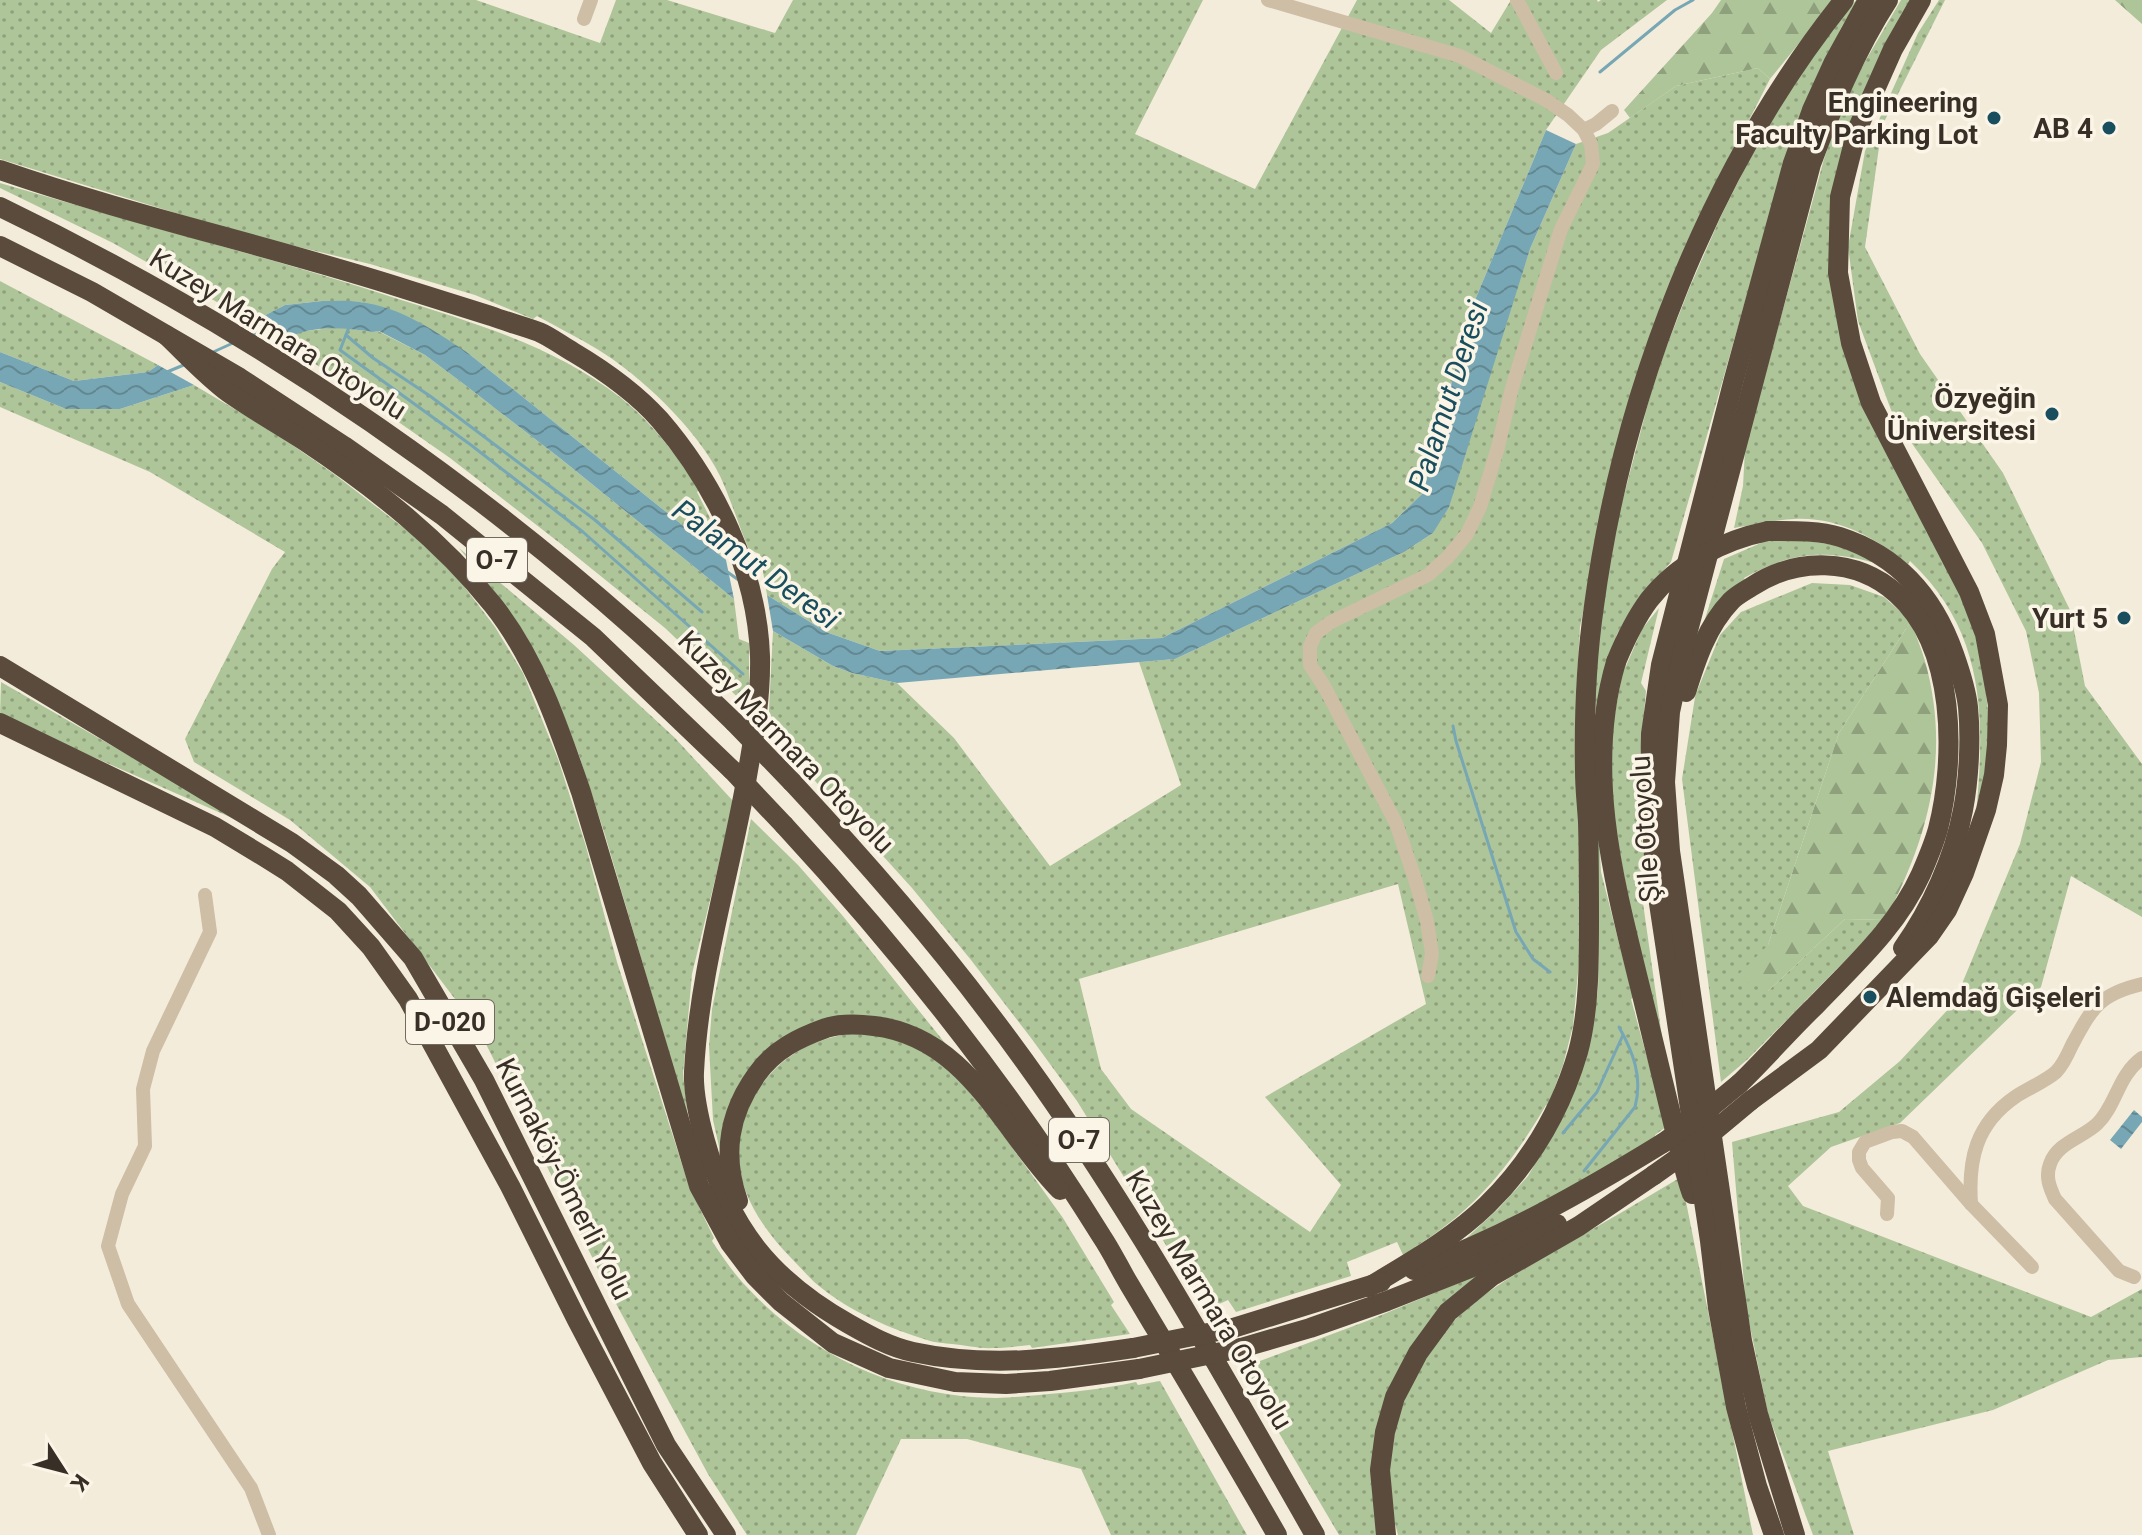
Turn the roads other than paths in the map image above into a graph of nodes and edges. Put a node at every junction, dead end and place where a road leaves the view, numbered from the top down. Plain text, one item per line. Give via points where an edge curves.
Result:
1 (591, 0) edge
2 (1268, 0) edge
3 (1517, 0) edge
4 (1844, 0) edge
5 (1868, 0) edge
6 (1888, 0) edge
7 (1921, 0) edge
8 (584, 19) dead end
9 (1556, 73) dead end
10 (1612, 111) dead end
11 (1584, 130) junction
12 (0, 170) edge
13 (0, 207) edge
14 (0, 246) edge
15 (233, 384) junction
16 (0, 666) edge
17 (0, 723) edge
18 (1670, 851) junction
19 (205, 895) dead end
20 (1428, 976) dead end
21 (2142, 984) edge
22 (2142, 1058) edge
23 (1744, 1093) junction
24 (1654, 1175) junction
25 (1971, 1204) junction
26 (1887, 1214) dead end
27 (1103, 1238) junction
28 (1710, 1241) junction
29 (771, 1265) junction
30 (2032, 1267) dead end
31 (2134, 1277) dead end
32 (1369, 1287) junction
33 (269, 1535) edge
34 (698, 1535) edge
35 (726, 1535) edge
36 (1277, 1535) edge
37 (1315, 1535) edge
38 (1386, 1535) edge
39 (1774, 1535) edge
40 (1795, 1535) edge

1 - 8 street
2 - 11 street via 1460,56 1546,100
3 - 9 street
4 - 32 highway via 1773,99 1719,198 1674,301 1625,450 1588,652 1588,980 1579,1049 1566,1087 1538,1142 1490,1202 1445,1240
5 - 28 highway, Şile Otoyolu via 1834,62 1793,163 1655,696 1650,785 1655,877
6 - 18 highway, Şile Otoyolu via 1854,61 1811,164 1685,642 1670,712 1665,782
7 - 23 highway via 1857,130 1840,197 1838,273 1851,343 1871,403 1969,592 1985,634 1998,705 1994,775 1964,873 1929,936 1819,1050
10 - 11 street
11 - 20 street via 1593,164 1561,229 1480,507 1467,534 1428,575 1331,622 1316,633 1310,646 1310,665 1390,811 1415,879 1432,954
12 - 29 highway via 329,264 540,333 629,389 693,462 736,543 760,648 758,714 709,958 693,1078 700,1125 728,1206
13 - 37 highway, Kuzey Marmara Otoyolu / O-7, bridge via 216,323 387,433 632,626 734,722 908,911 989,1013 1115,1195
14 - 15 highway, Kuzey Marmara Otoyolu / O-7 via 166,335
15 - 24 highway, bridge via 385,498 444,550 495,607 527,657 581,792 699,1186 755,1276 833,1343 889,1368 955,1382 1050,1381 1139,1369 1310,1328 1478,1265
15 - 27 highway, Kuzey Marmara Otoyolu / O-7, bridge via 344,446 442,515 593,637 732,770 882,934 959,1031
16 - 35 highway, Kurnaköy-Ömerli Yolu / D-020 via 292,843 336,875 381,919 413,958 484,1080 666,1445
17 - 34 highway, Kurnaköy-Ömerli Yolu / D-020 via 251,848 338,911 371,947 408,999 652,1463
18 - 23 highway via 1685,694 1709,629 1733,599 1784,570 1812,564 1855,570 1898,594 1928,636 1941,671 1948,715 1947,777 1938,831 1896,920
18 - 40 highway, Şile Otoyolu via 1742,1341
19 - 33 street via 210,932 153,1051 143,1089 145,1146 122,1194 108,1246 128,1304 251,1488
21 - 25 street via 2099,1002 2055,1073 2014,1097 1986,1123 1969,1180
22 - 31 street via 2124,1077 2100,1122 2061,1147 2047,1174 2055,1199 2119,1271
23 - 24 highway, bridge via 1702,1141
23 - 28 highway, bridge via 1897,957 1935,894 1963,809 1968,706 1938,614 1904,572 1838,536 1792,531 1749,535 1682,569 1650,599 1629,631 1605,712 1602,797 1614,875 1689,1184
23 - 32 highway, bridge via 1612,1175 1505,1231
24 - 38 highway via 1492,1276 1448,1312 1418,1353 1395,1397 1385,1432 1380,1470
25 - 26 street via 1913,1137 1892,1132 1865,1142 1859,1152 1862,1168 1888,1198
25 - 30 street
27 - 29 highway via 1040,1169 1001,1114 936,1047 888,1027 856,1024 833,1026 779,1051 752,1081 733,1118 728,1154 734,1187
27 - 36 highway, Kuzey Marmara Otoyolu / O-7
28 - 39 highway, Şile Otoyolu via 1736,1407
29 - 32 highway, bridge via 792,1287 877,1340 909,1351 1003,1361 1133,1348 1233,1328

